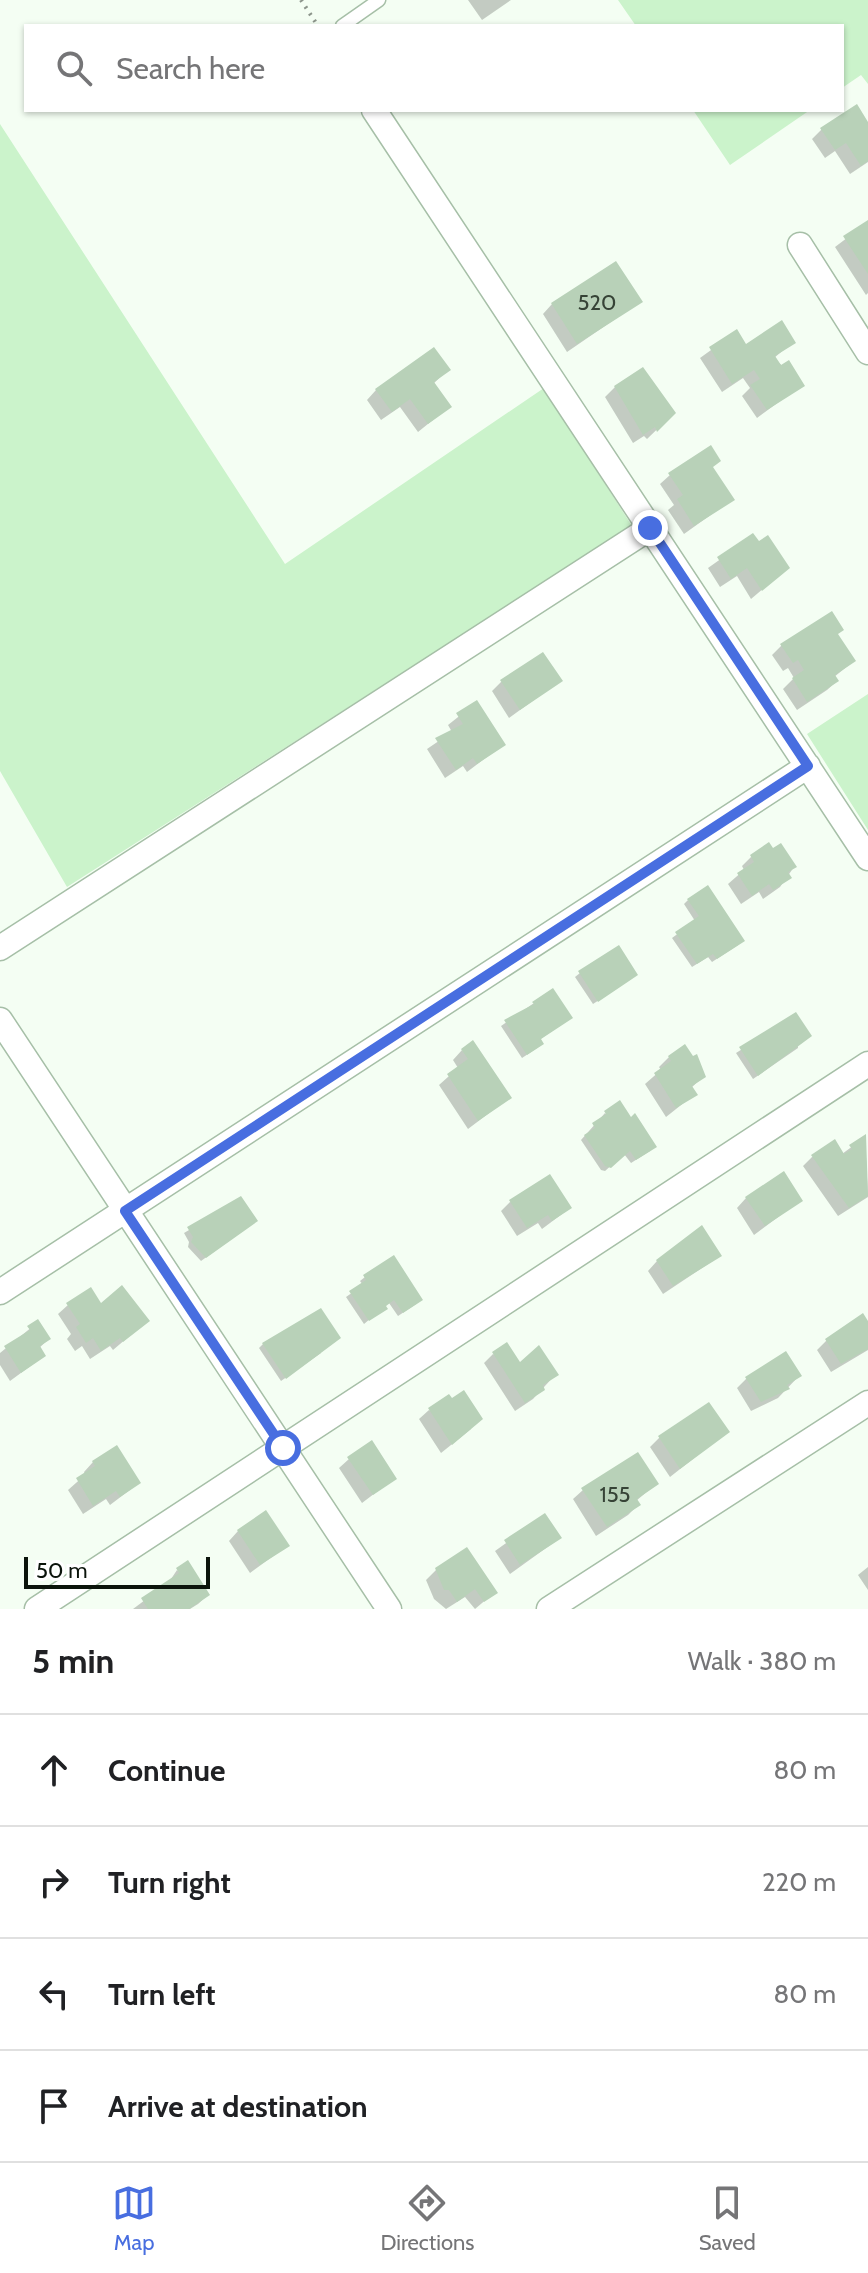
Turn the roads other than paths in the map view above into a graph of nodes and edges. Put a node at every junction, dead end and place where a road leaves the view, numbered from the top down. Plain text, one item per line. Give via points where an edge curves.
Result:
1 (379, 0) edge
2 (345, 24) edge
3 (375, 112) edge
4 (800, 245) dead end
5 (868, 352) edge
6 (650, 528) junction
7 (808, 766) junction
8 (868, 858) edge
9 (0, 948) edge
10 (0, 1020) edge
11 (868, 1064) edge
12 (125, 1211) junction
13 (0, 1292) edge
14 (868, 1403) edge
15 (283, 1448) junction
16 (37, 1609) edge
17 (389, 1609) edge
18 (549, 1609) edge

1 - 2 lane
3 - 6 street
4 - 5 street
6 - 7 street
6 - 9 street
7 - 8 street
7 - 12 street
10 - 12 street
11 - 15 street
12 - 13 street
12 - 15 street
14 - 18 street
15 - 16 street
15 - 17 street

